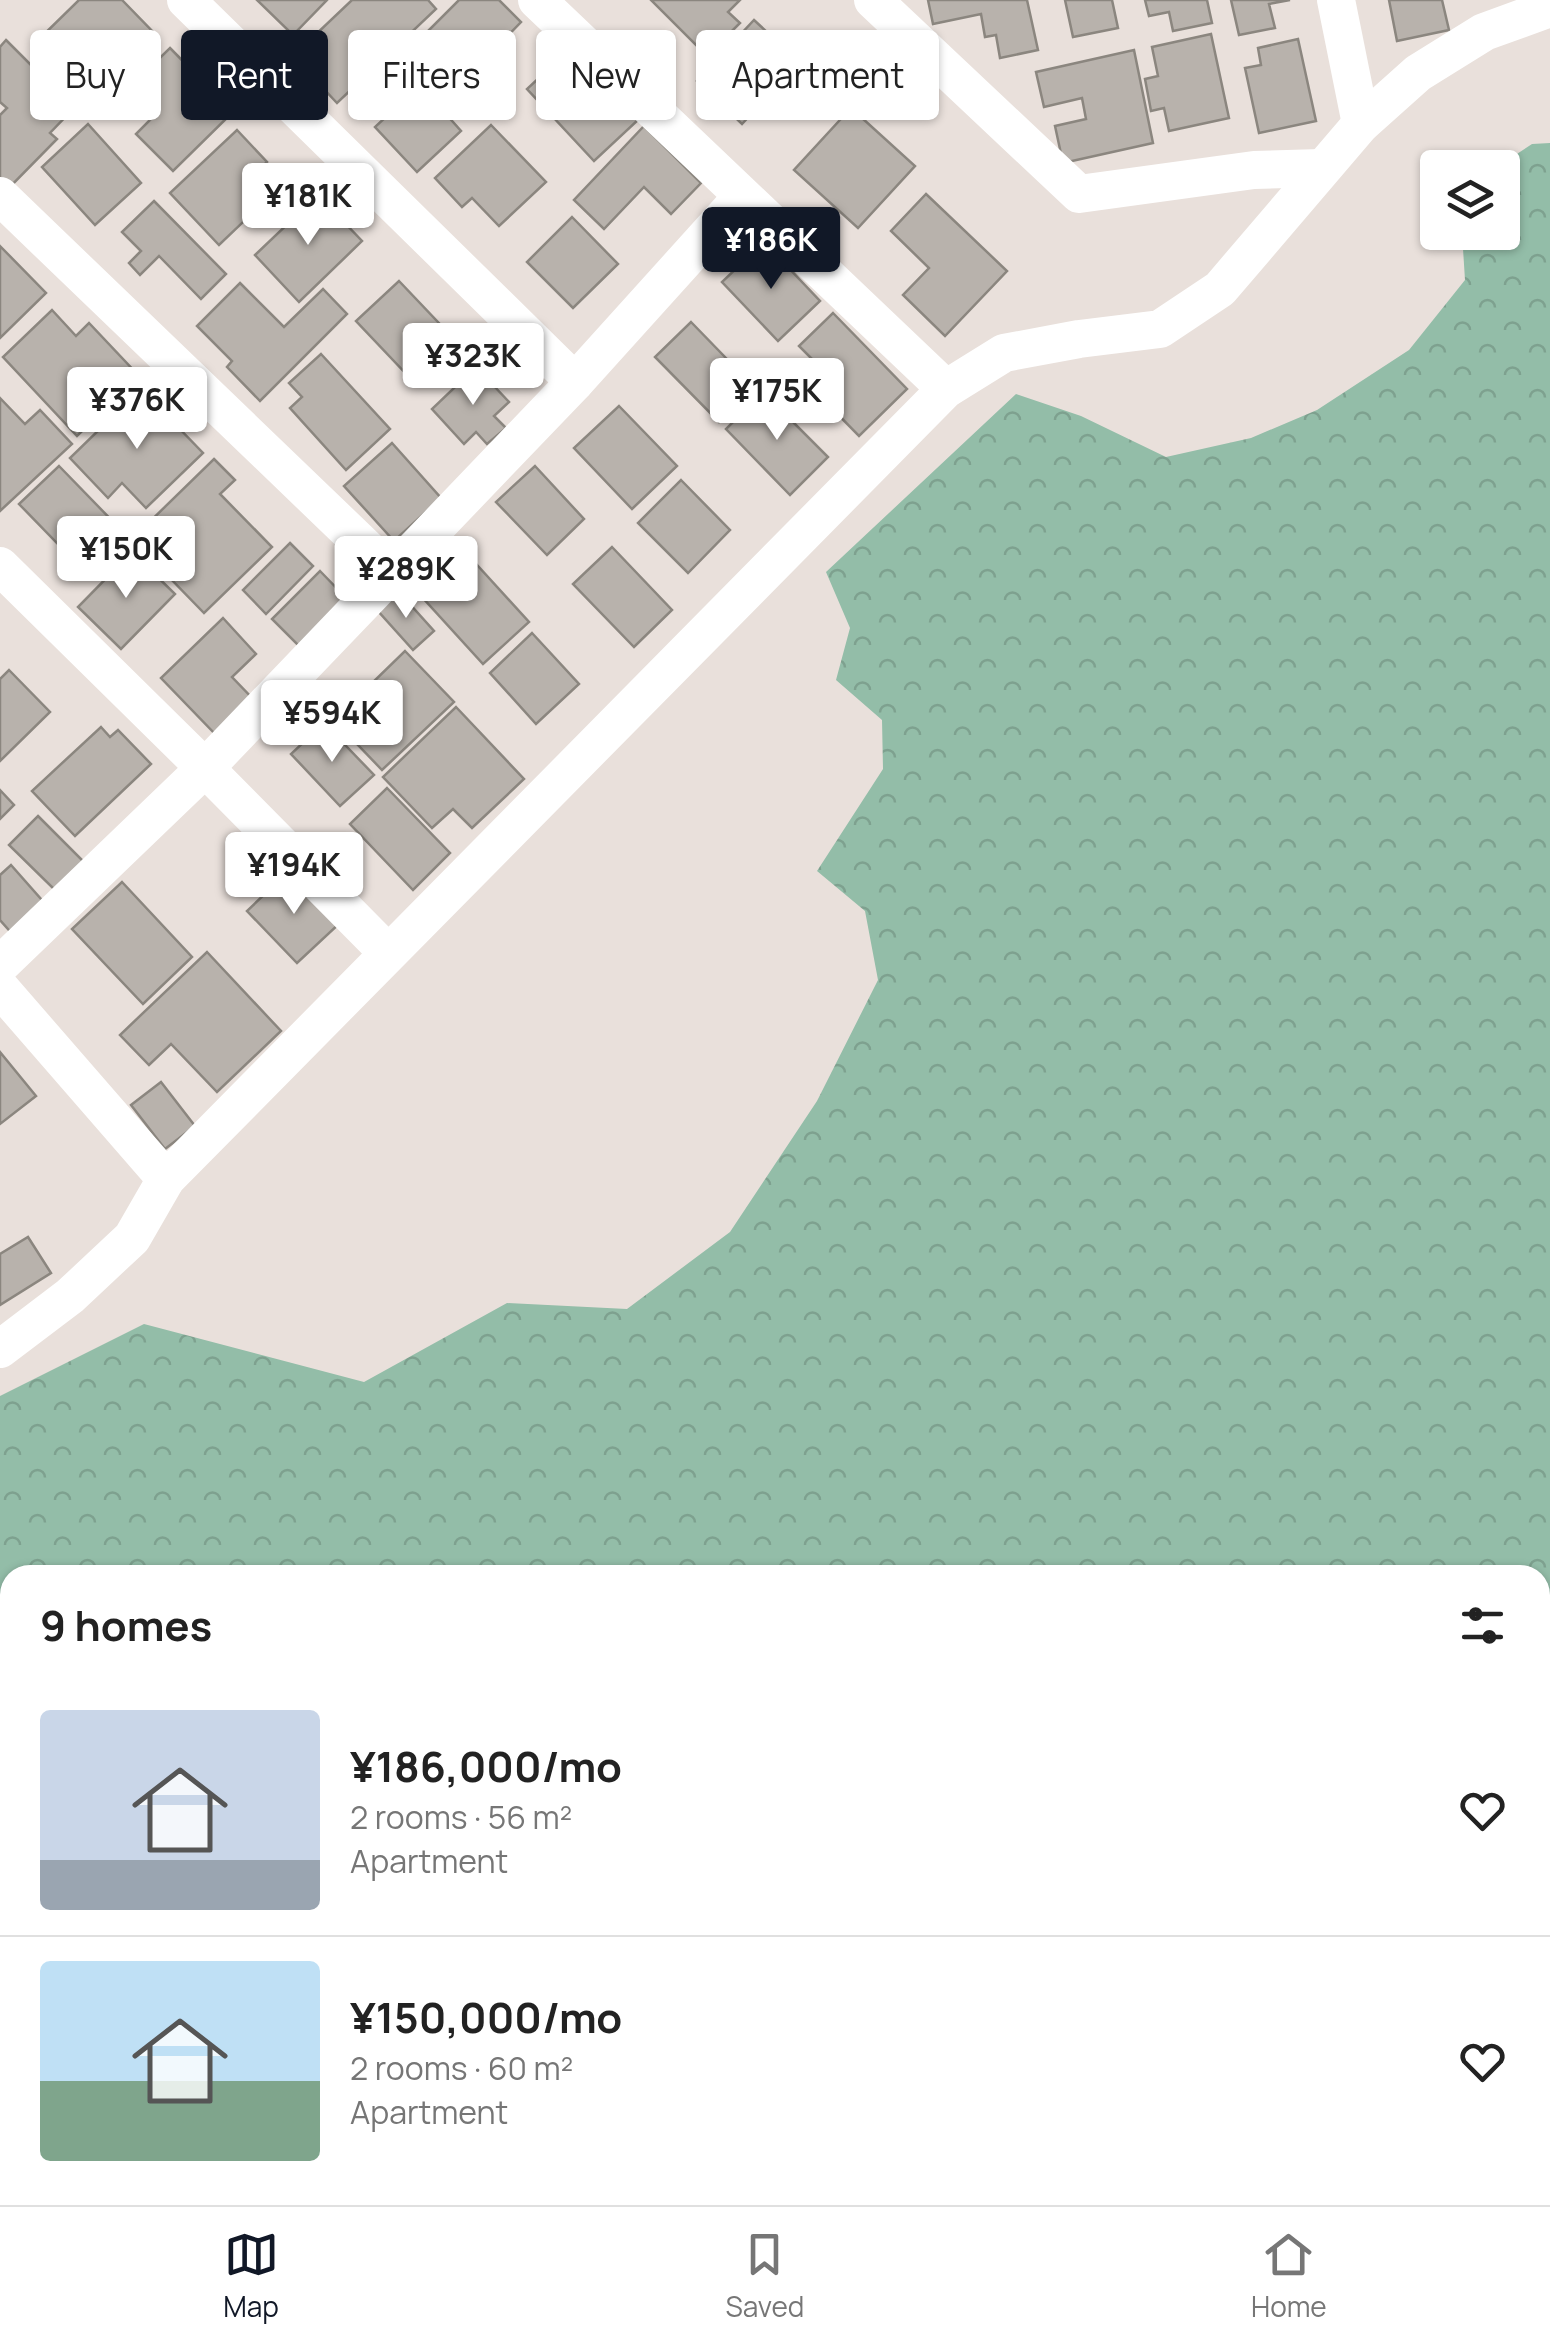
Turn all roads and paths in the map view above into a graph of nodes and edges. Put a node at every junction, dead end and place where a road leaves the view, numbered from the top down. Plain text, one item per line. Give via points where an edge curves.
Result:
1 (186, 0) edge
2 (537, 0) edge
3 (873, 0) edge
4 (1336, 0) edge
5 (1550, 8) edge
6 (1360, 124) junction
7 (1321, 168) junction
8 (0, 196) edge
9 (742, 197) junction
10 (575, 382) junction
11 (946, 389) junction
12 (0, 566) edge
13 (391, 572) junction
14 (205, 768) junction
15 (388, 954) junction
16 (0, 965) edge
17 (0, 988) edge
18 (166, 1179) junction
19 (0, 1348) edge

1 - 10 street
2 - 9 street
3 - 7 street via 1079,194 1254,170
4 - 6 street
5 - 6 street via 1484,32 1418,73
6 - 7 street
7 - 11 street via 1220,289 1160,328 1004,354
8 - 13 street
9 - 10 street
9 - 11 street
10 - 13 street
11 - 15 street
12 - 14 street
13 - 14 street
14 - 15 street
14 - 16 street
15 - 18 street
17 - 18 street
18 - 19 street via 132,1238

